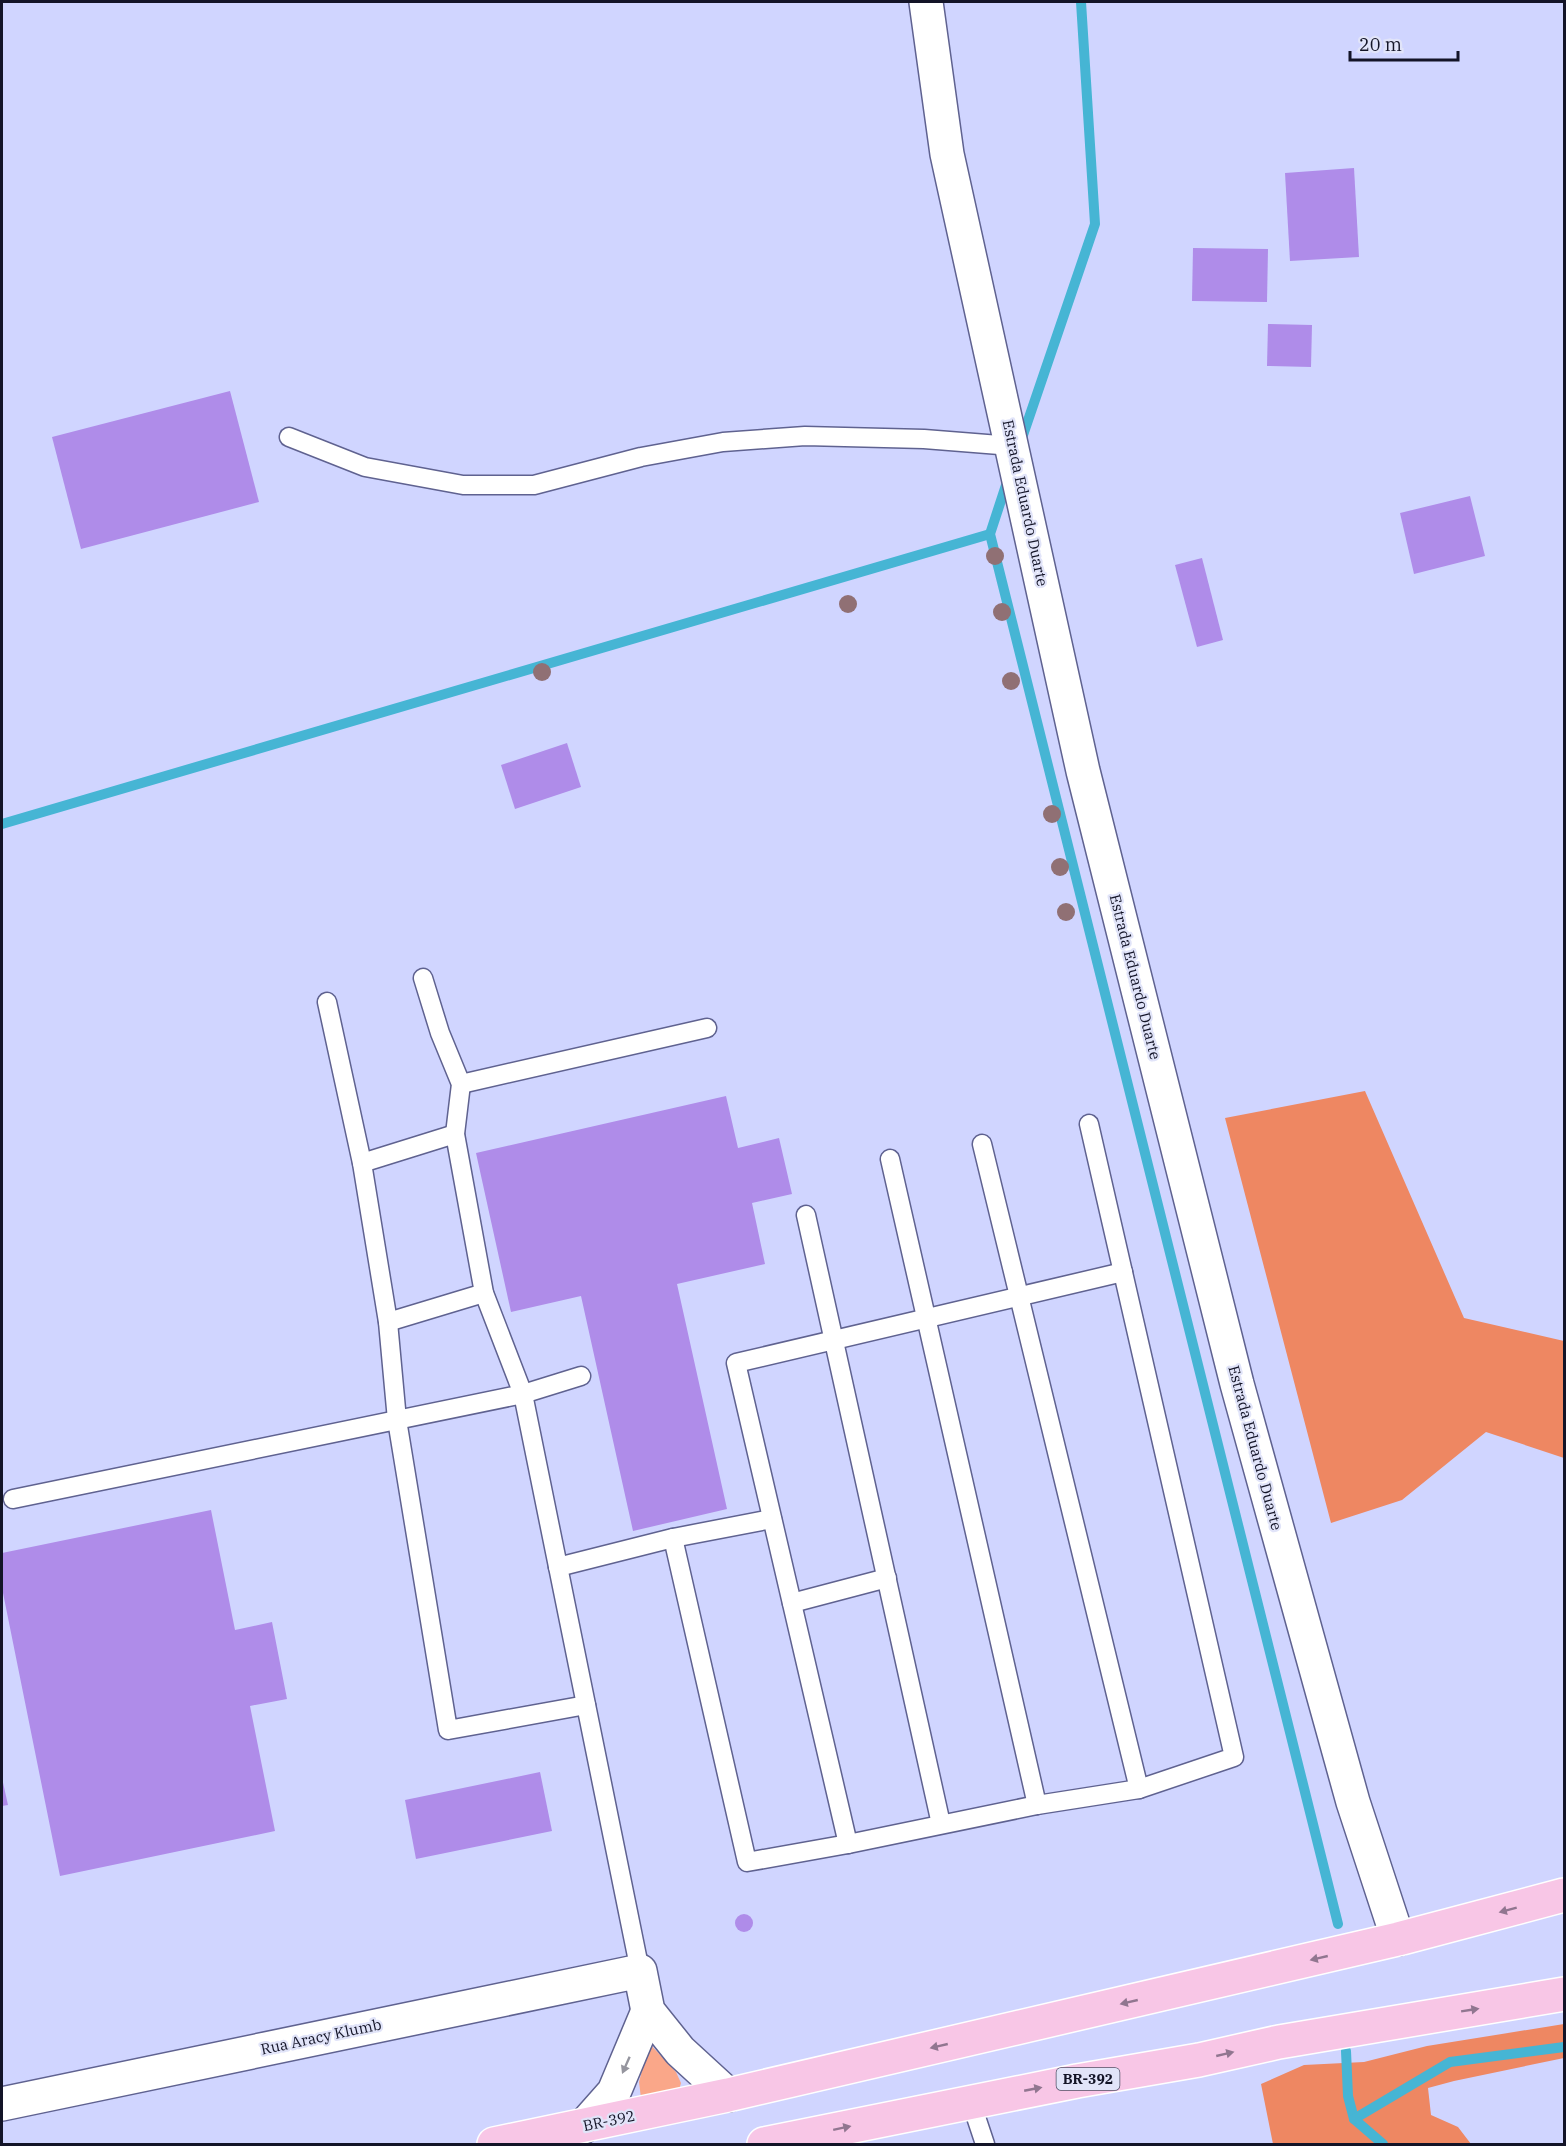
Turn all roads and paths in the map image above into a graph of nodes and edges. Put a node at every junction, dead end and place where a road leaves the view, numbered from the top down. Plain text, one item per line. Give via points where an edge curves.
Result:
1 (926, 2) edge
2 (290, 437) dead end
3 (1012, 446) junction
4 (423, 978) dead end
5 (327, 1002) dead end
6 (707, 1028) dead end
7 (461, 1084) junction
8 (1089, 1124) dead end
9 (455, 1134) junction
10 (982, 1144) dead end
11 (890, 1159) dead end
12 (362, 1163) junction
13 (806, 1215) dead end
14 (1123, 1272) junction
15 (484, 1293) junction
16 (1019, 1297) junction
17 (926, 1318) junction
18 (388, 1322) junction
19 (833, 1340) junction
20 (581, 1376) dead end
21 (523, 1394) junction
22 (397, 1419) junction
23 (13, 1499) dead end
24 (772, 1519) junction
25 (673, 1538) junction
26 (558, 1567) junction
27 (887, 1578) junction
28 (792, 1603) junction
29 (586, 1705) junction
30 (1139, 1789) junction
31 (1037, 1805) junction
32 (941, 1824) junction
33 (848, 1844) junction
34 (1564, 1895) edge
35 (1398, 1939) junction
36 (640, 1971) junction
37 (1564, 1994) edge
38 (648, 2011) junction
39 (728, 2095) junction
40 (971, 2102) junction
41 (2, 2104) edge
42 (583, 2127) junction
43 (494, 2145) edge
44 (764, 2145) edge
45 (985, 2145) edge

1 - 3 street, Estrada Eduardo Duarte via 947,154
2 - 3 lane via 365,466 463,485 534,485 700,446 805,436
3 - 35 street, Estrada Eduardo Duarte via 1083,771 1234,1372 1353,1802
4 - 7 lane
5 - 12 lane
6 - 7 lane
7 - 9 lane
8 - 14 lane
9 - 12 lane
9 - 15 lane
10 - 16 lane
11 - 17 lane
12 - 18 lane
13 - 19 lane
14 - 16 lane
14 - 30 lane via 1234,1757
15 - 18 lane
15 - 21 lane
16 - 17 lane
16 - 30 lane
17 - 19 lane
17 - 31 lane
18 - 22 lane
19 - 24 lane via 736,1363
19 - 27 lane
20 - 21 lane
21 - 22 lane
21 - 26 lane
22 - 23 lane
22 - 29 lane via 448,1730
24 - 25 lane
24 - 28 lane
25 - 26 lane
25 - 33 lane via 747,1862
26 - 29 lane
27 - 28 lane
27 - 32 lane
28 - 33 lane
29 - 36 lane
30 - 31 lane
31 - 32 lane
32 - 33 lane
34 -> 35 highway, BR-392
35 -> 39 highway, BR-392
36 - 38 street
36 - 41 street, Rua Aracy Klumb
40 -> 37 highway, BR-392 via 1280,2042
38 - 39 street via 680,2051
38 -> 42 street via 614,2092
39 - 42 highway, BR-392
44 -> 40 highway, BR-392
40 - 45 lane
42 - 43 highway, BR-392

